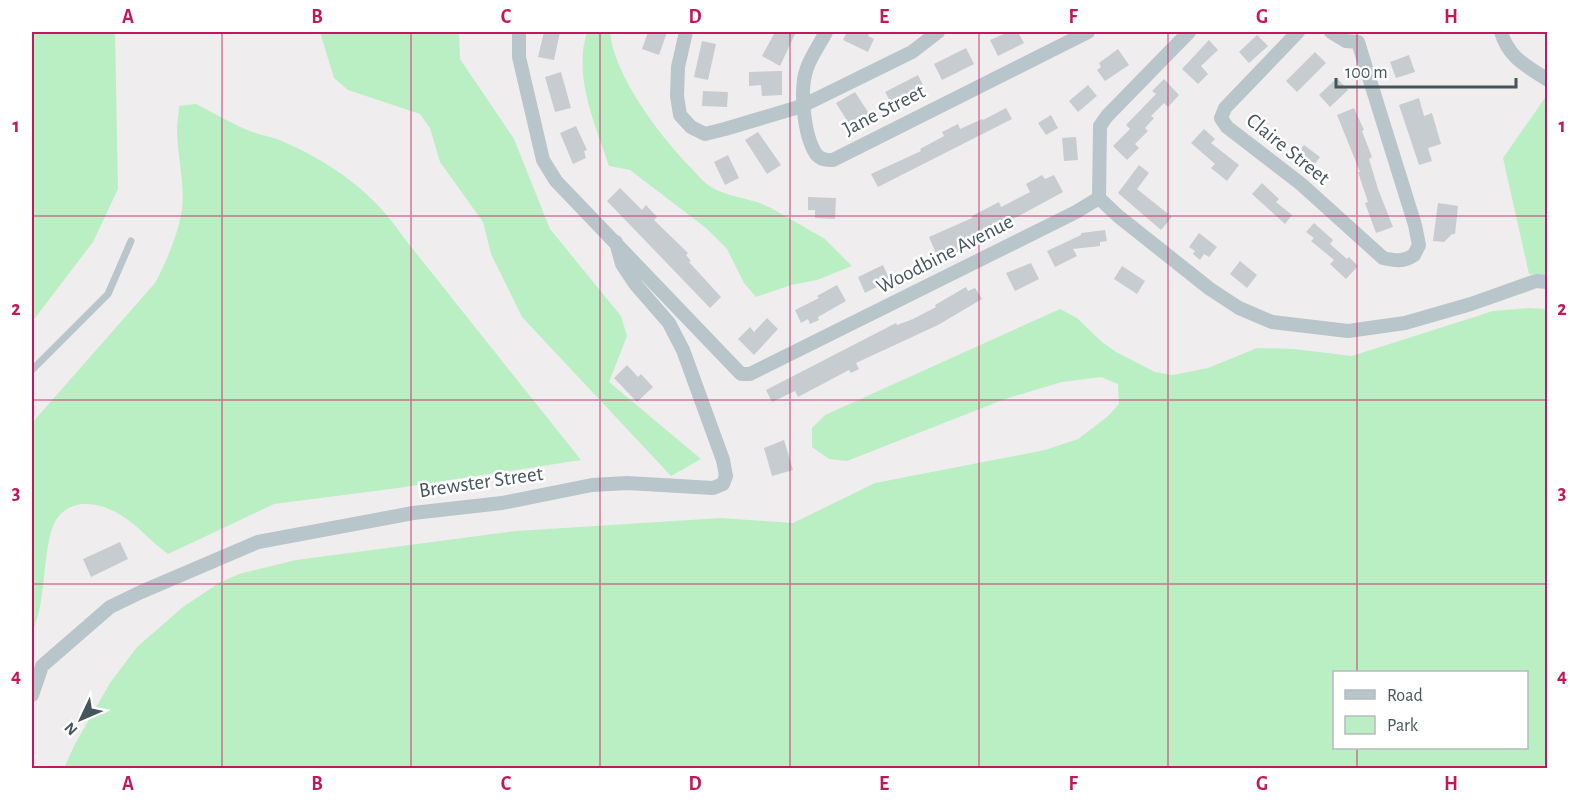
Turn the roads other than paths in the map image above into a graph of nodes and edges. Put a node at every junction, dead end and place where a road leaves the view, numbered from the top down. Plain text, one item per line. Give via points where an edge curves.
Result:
1 (519, 32) edge
2 (686, 32) edge
3 (826, 32) edge
4 (938, 32) edge
5 (1088, 32) edge
6 (1189, 32) edge
7 (1298, 32) edge
8 (1331, 32) edge
9 (1369, 32) edge
10 (1501, 32) edge
11 (1358, 42) junction
12 (1548, 80) edge
13 (802, 106) junction
14 (1099, 198) junction
15 (131, 241) dead end
16 (616, 242) junction
17 (1548, 282) edge
18 (32, 370) edge
19 (32, 695) edge

1 - 16 street, Woodbine Avenue via 519,57 543,160 556,181
2 - 13 street via 676,96 680,115 691,127 705,134
3 - 13 street, Jane Street via 806,69
4 - 13 street via 912,52
5 - 13 street, Jane Street via 833,160 817,155
6 - 14 street via 1100,126
7 - 11 street, Claire Street via 1225,108 1221,118 1383,258 1406,260 1419,245 1415,225
8 - 11 street via 1346,41
9 - 11 street
10 - 12 street via 1516,59
14 - 16 street, Woodbine Avenue via 750,374 741,374
14 - 17 street via 1210,289 1239,308 1272,322 1348,331 1394,325 1536,281
15 - 18 lane via 108,294
16 - 19 street, Brewster Street via 622,264 669,323 682,350 723,460 723,484 713,488 592,485 258,542 110,607 42,666

